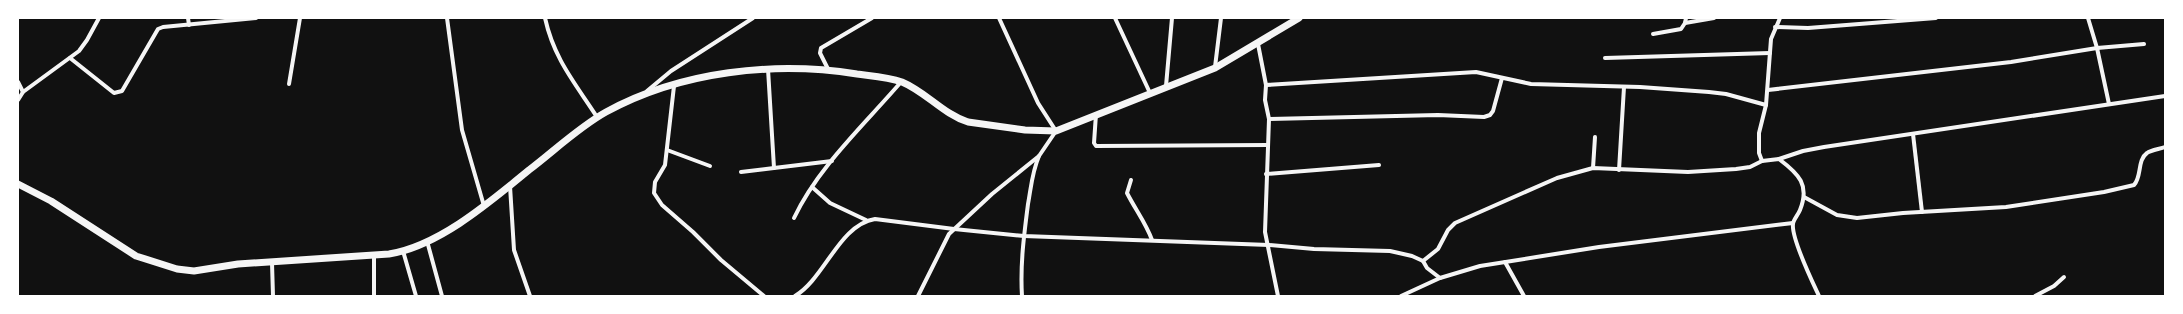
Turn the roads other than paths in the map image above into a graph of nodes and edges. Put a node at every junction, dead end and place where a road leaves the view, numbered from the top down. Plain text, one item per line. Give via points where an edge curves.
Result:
1 (99, 18) edge
2 (188, 18) edge
3 (256, 18) edge
4 (300, 18) edge
5 (447, 18) edge
6 (545, 18) edge
7 (753, 18) edge
8 (872, 18) edge
9 (999, 18) edge
10 (1115, 18) edge
11 (1172, 18) edge
12 (1221, 18) edge
13 (1299, 18) edge
14 (1714, 18) edge
15 (1780, 18) edge
16 (1936, 18) edge
17 (2088, 18) edge
18 (1914, 19) edge
19 (1685, 20) edge
20 (189, 25) junction
21 (1775, 27) junction
22 (1653, 34) dead end
23 (1258, 44) junction
24 (2144, 44) dead end
25 (2097, 48) junction
26 (1770, 53) junction
27 (70, 58) junction
28 (1605, 58) dead end
29 (1215, 68) junction
30 (768, 69) junction
31 (828, 69) junction
32 (1502, 78) junction
33 (18, 82) edge
34 (901, 82) junction
35 (290, 84) dead end
36 (1266, 85) junction
37 (674, 86) junction
38 (1166, 86) junction
39 (1624, 87) junction
40 (1768, 90) junction
41 (22, 92) junction
42 (1150, 93) junction
43 (642, 95) junction
44 (2165, 96) edge
45 (18, 100) edge
46 (1766, 104) junction
47 (2109, 104) junction
48 (1096, 114) junction
49 (597, 117) junction
50 (1268, 119) junction
51 (1056, 131) junction
52 (1913, 134) junction
53 (1595, 137) dead end
54 (1268, 146) junction
55 (2165, 148) edge
56 (667, 150) junction
57 (1039, 156) junction
58 (1779, 160) junction
59 (832, 161) junction
60 (1762, 161) junction
61 (1379, 165) dead end
62 (710, 166) dead end
63 (774, 168) junction
64 (1593, 168) junction
65 (1619, 170) junction
66 (741, 172) dead end
67 (1266, 174) junction
68 (1131, 180) dead end
69 (18, 184) edge
70 (510, 186) junction
71 (812, 187) junction
72 (1804, 197) junction
73 (484, 206) junction
74 (1922, 212) junction
75 (794, 218) dead end
76 (866, 220) junction
77 (1793, 223) junction
78 (954, 229) junction
79 (1024, 236) junction
80 (1152, 240) junction
81 (427, 241) junction
82 (1269, 245) junction
83 (403, 251) junction
84 (374, 256) junction
85 (1423, 261) junction
86 (1505, 262) junction
87 (272, 263) junction
88 (2064, 276) dead end
89 (1440, 278) junction
90 (273, 296) edge
91 (374, 296) edge
92 (416, 296) edge
93 (442, 296) edge
94 (530, 296) edge
95 (764, 296) edge
96 (795, 296) edge
97 (918, 296) edge
98 (1022, 296) edge
99 (1278, 296) edge
100 (1401, 296) edge
101 (1524, 296) edge
102 (1819, 296) edge
103 (2035, 296) edge

1 - 27 street via 88,40
2 - 20 street
3 - 20 street
4 - 35 street
5 - 73 street via 462,130
6 - 49 street via 550,39 560,61
7 - 43 street via 671,71
8 - 31 street via 821,48 820,53
9 - 51 street via 1038,103
10 - 42 street
11 - 38 street
12 - 29 street
13 - 23 street
14 - 19 street
15 - 21 street
16 - 18 street
17 - 25 street
18 - 21 street via 1808,28
19 - 22 street via 1681,29
20 - 27 street via 163,27 158,30 122,91 114,93
21 - 26 street
23 - 29 street
23 - 36 street
24 - 25 street
25 - 40 street via 2011,62
25 - 47 street
26 - 28 street
26 - 40 street
27 - 41 street
29 - 38 street
30 - 31 street
30 - 37 street via 715,75
30 - 63 street
31 - 34 street
32 - 36 street via 1476,72
32 - 39 street via 1531,84
32 - 50 street via 1493,111 1484,117 1438,114
33 - 41 street
34 - 51 street via 968,122 1025,130
34 - 59 street
36 - 50 street
37 - 43 street
37 - 56 street
38 - 42 street
39 - 46 street via 1726,94
39 - 65 street
40 - 46 street
41 - 45 street
42 - 48 street
43 - 49 street
44 - 47 street
46 - 60 street via 1758,133
47 - 52 street
48 - 51 street
48 - 54 street via 1096,146
49 - 70 street
50 - 54 street
51 - 57 street
52 - 58 street via 1803,151
52 - 74 street
53 - 64 street
54 - 67 street
55 - 74 street via 2148,152 2143,157 2138,181 2130,187 2013,206
56 - 62 street
56 - 95 street via 665,165 654,188 657,200
57 - 78 street
57 - 79 street via 1033,172
58 - 60 street
58 - 72 street via 1795,171 1800,178
59 - 63 street
59 - 71 street
60 - 65 street via 1750,167 1695,172
61 - 67 street
63 - 66 street
64 - 65 street
64 - 85 street via 1557,178 1455,223 1448,230 1438,249
67 - 82 street via 1265,232
68 - 80 street via 1127,193 1146,224
69 - 87 street via 51,200 128,251 160,265 194,271 238,264
70 - 73 street
70 - 94 street via 514,250
71 - 75 street
71 - 76 street via 830,203
72 - 74 street via 1844,217
72 - 77 street
73 - 81 street
76 - 78 street via 886,219
76 - 96 street via 855,228 831,255 808,287
77 - 86 street via 1599,247
77 - 102 street via 1796,241
78 - 79 street
78 - 97 street via 946,239
79 - 80 street
79 - 98 street via 1020,271
80 - 82 street
81 - 83 street
81 - 93 street
82 - 85 street via 1390,251
82 - 99 street
83 - 84 street
83 - 92 street
84 - 87 street
84 - 91 street
85 - 89 street via 1427,268
86 - 89 street via 1480,266
86 - 101 street
87 - 90 street
88 - 103 street via 2054,286
89 - 100 street

